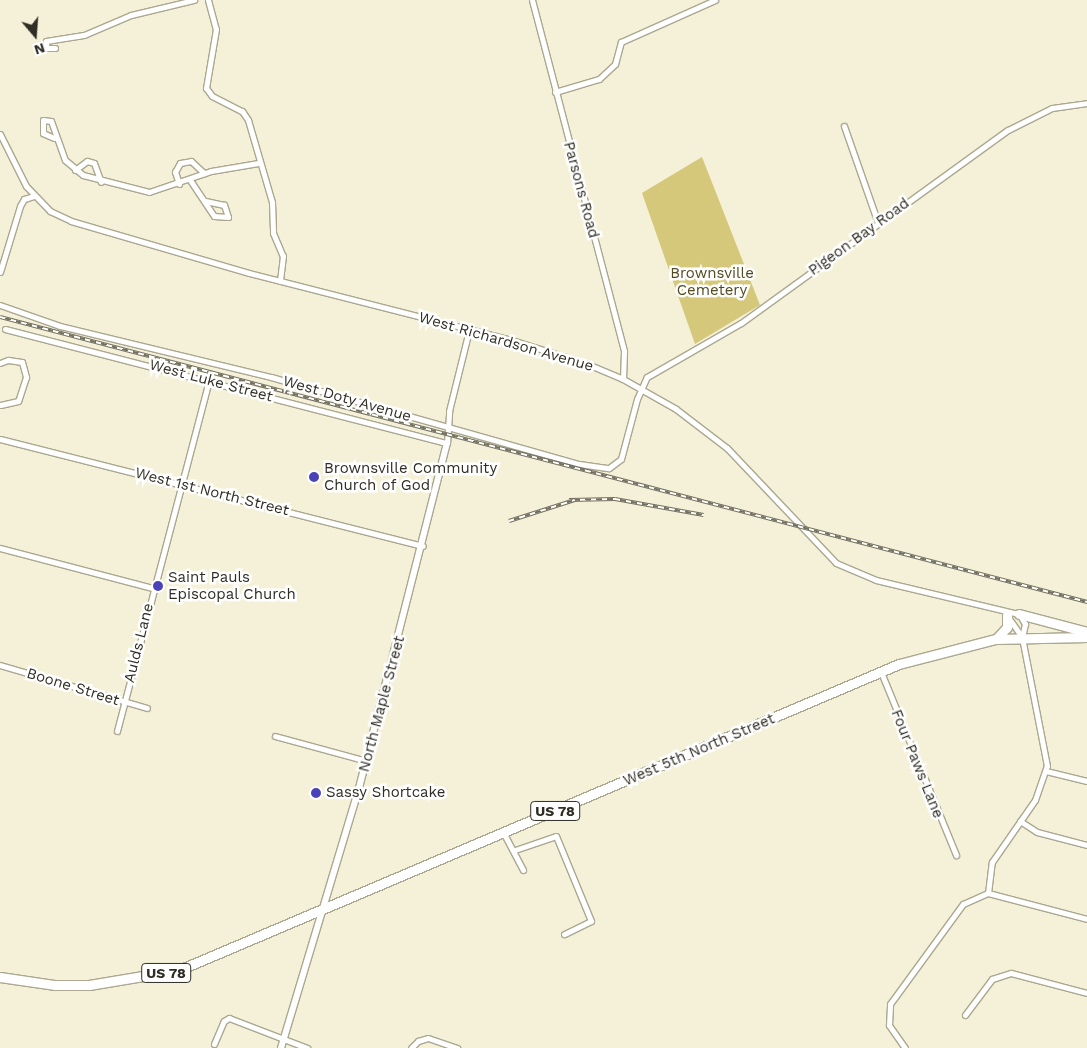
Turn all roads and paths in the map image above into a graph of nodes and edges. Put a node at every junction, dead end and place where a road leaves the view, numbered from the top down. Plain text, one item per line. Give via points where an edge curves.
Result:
1 (194, 0) edge
2 (208, 0) edge
3 (532, 0) edge
4 (715, 0) edge
5 (55, 48) dead end
6 (555, 92) junction
7 (1087, 103) edge
8 (844, 126) dead end
9 (0, 134) edge
10 (54, 138) dead end
11 (258, 163) junction
12 (75, 170) junction
13 (204, 173) junction
14 (190, 180) junction
15 (101, 182) junction
16 (179, 184) junction
17 (34, 196) junction
18 (205, 201) junction
19 (878, 223) junction
20 (0, 272) edge
21 (280, 281) junction
22 (0, 305) edge
23 (5, 329) dead end
24 (469, 330) junction
25 (0, 363) edge
26 (623, 380) junction
27 (209, 381) junction
28 (640, 389) junction
29 (0, 405) edge
30 (447, 428) junction
31 (0, 439) edge
32 (447, 443) junction
33 (181, 484) junction
34 (423, 546) junction
35 (0, 548) edge
36 (152, 588) junction
37 (990, 608) junction
38 (1019, 614) junction
39 (1007, 615) junction
40 (1087, 632) edge
41 (1022, 637) junction
42 (1087, 638) edge
43 (996, 639) junction
44 (0, 665) edge
45 (881, 672) junction
46 (124, 702) junction
47 (146, 708) dead end
48 (117, 731) dead end
49 (276, 736) dead end
50 (367, 761) junction
51 (1046, 771) junction
52 (1087, 781) edge
53 (1020, 822) junction
54 (503, 832) junction
55 (1087, 846) edge
56 (515, 850) junction
57 (956, 856) dead end
58 (523, 870) dead end
59 (988, 892) junction
60 (322, 912) junction
61 (1087, 919) edge
62 (564, 934) dead end
63 (0, 977) edge
64 (1087, 993) edge
65 (965, 1015) dead end
66 (284, 1038) junction
67 (214, 1044) dead end
68 (281, 1048) edge
69 (307, 1048) edge
70 (412, 1048) edge
71 (456, 1048) edge
72 (905, 1048) edge

1 - 5 street via 131,14 84,35 46,41 46,48
2 - 11 street via 216,29 206,88 212,96 242,111 248,120
3 - 6 street, Parsons Road
4 - 6 street via 621,42 615,64 599,79
6 - 26 street, Parsons Road via 624,351
7 - 19 street, Pigeon Bay Road via 1052,108 1025,120
8 - 19 street
9 - 17 street, West Richardson Avenue
10 - 12 street
11 - 13 street
11 - 21 street via 272,202 273,233 284,256
12 - 15 street
12 - 15 street via 87,161 94,163
13 - 14 street
13 - 16 street via 191,161 180,163 175,172
14 - 16 street
14 - 18 street
15 - 16 street via 149,192
17 - 20 street via 24,199 20,206
17 - 21 street, West Richardson Avenue via 50,211 79,224
18 - 18 street via 216,218 228,218 229,210 224,205
19 - 28 street, Pigeon Bay Road via 741,322 664,364 647,377
21 - 24 street, West Richardson Avenue
22 - 30 street, West Doty Avenue via 60,326 271,377
23 - 27 street, West Luke Street
24 - 26 street, West Richardson Avenue via 562,355
24 - 30 street
25 - 29 street via 8,360 22,362 26,377 18,401
26 - 28 street, West Richardson Avenue
27 - 32 street, West Luke Street
27 - 33 street, Aulds Lane
28 - 30 street, West Doty Avenue via 621,459 610,468 579,464
28 - 37 street, West Richardson Avenue via 676,409 726,448 836,563 876,580
30 - 32 street
31 - 33 street, West 1st North Street
32 - 34 street, North Maple Street
33 - 34 street, West 1st North Street
33 - 36 street, Aulds Lane
34 - 50 street, North Maple Street
35 - 36 street
36 - 46 street, Aulds Lane
37 - 38 street, West Richardson Avenue
37 - 39 street, West Richardson Avenue
38 - 40 main road
38 - 41 street via 1025,624
39 - 41 street
39 - 43 main road via 1007,627
41 - 42 main road, West 5th North Street / US 78
41 - 43 main road, West 5th North Street / US 78
41 - 51 street via 1031,700 1046,744
43 - 45 main road, West 5th North Street / US 78 via 941,650
44 - 46 street, Boone Street
45 - 54 main road, West 5th North Street / US 78
45 - 57 street, Four Paws Lane
46 - 47 street, Boone Street
46 - 48 street, Aulds Lane
49 - 50 street
50 - 60 street, North Maple Street
51 - 52 street
51 - 53 street via 1035,800
53 - 55 street via 1037,832
53 - 59 street via 992,862
54 - 56 street
54 - 60 main road, West 5th North Street / US 78
56 - 58 street
56 - 62 street via 556,836 591,921
59 - 61 street
59 - 72 street via 962,904 954,912 899,989 885,1016 892,1032
60 - 63 main road, US 78 via 205,961 146,978 72,985
60 - 66 street, North Maple Street
64 - 65 street via 1011,973 992,979
66 - 67 street via 229,1018 224,1021
66 - 68 street, North Maple Street
66 - 69 street
70 - 71 street via 418,1041 428,1038

